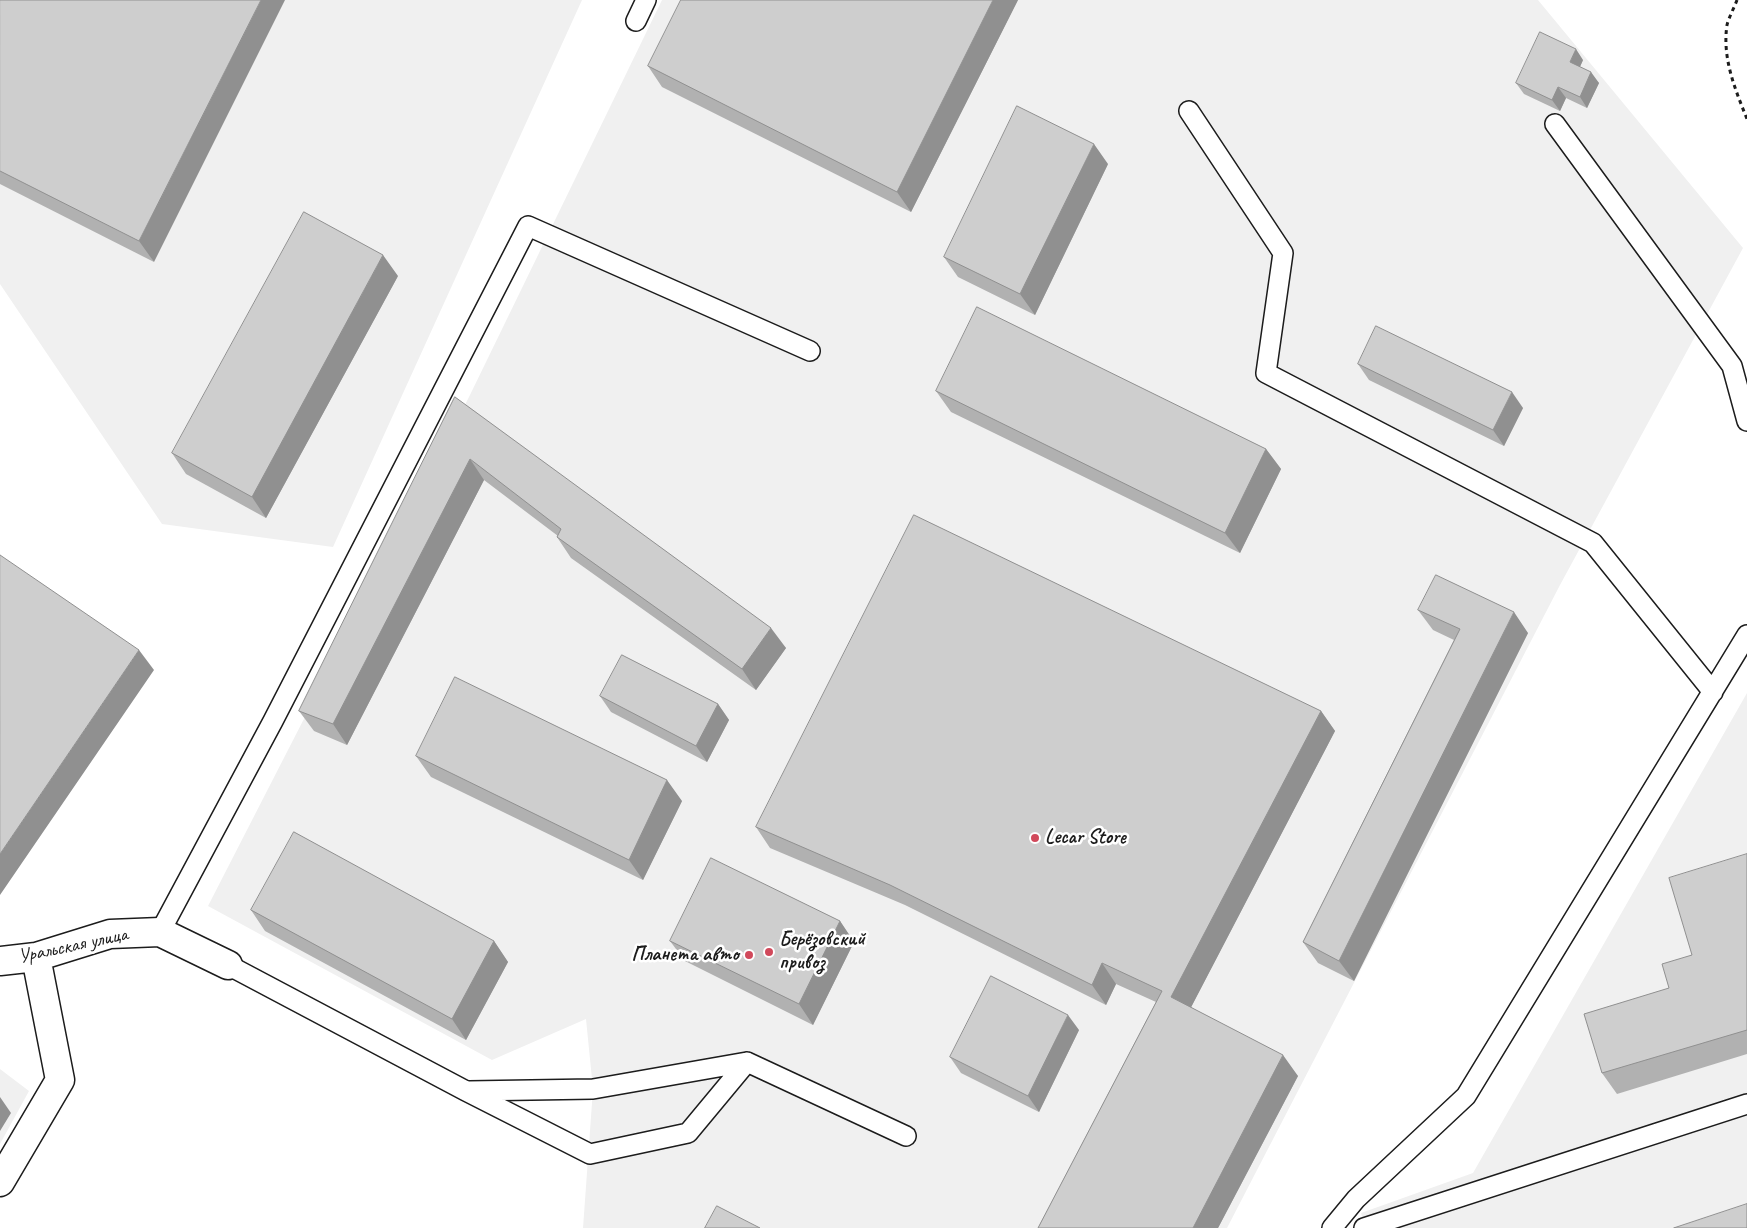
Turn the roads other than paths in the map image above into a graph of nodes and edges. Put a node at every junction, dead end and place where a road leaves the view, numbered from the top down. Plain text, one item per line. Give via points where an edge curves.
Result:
1 (646, 0) edge
2 (636, 21) dead end
3 (1189, 111) dead end
4 (1555, 124) dead end
5 (810, 351) dead end
6 (1747, 421) edge
7 (1747, 635) edge
8 (1713, 692) junction
9 (160, 932) junction
10 (36, 957) junction
11 (0, 961) edge
12 (228, 965) joint
13 (747, 1062) junction
14 (466, 1091) junction
15 (1747, 1104) edge
16 (906, 1136) dead end
17 (0, 1182) edge
18 (1332, 1228) edge
19 (1364, 1228) edge

1 - 2 lane
3 - 8 lane via 1282,253 1266,373 1593,543
4 - 6 lane via 1732,366
5 - 9 lane via 528,226 273,721
7 - 8 lane
8 - 18 lane via 1466,1096 1356,1198
9 - 10 street, Уральская улица via 110,934
9 - 12 street, Уральская улица
10 - 11 street, Уральская улица
10 - 17 street via 60,1080
12 - 14 lane
13 - 14 lane via 593,1088
13 - 14 lane via 688,1134 590,1154
13 - 16 lane
15 - 19 lane

